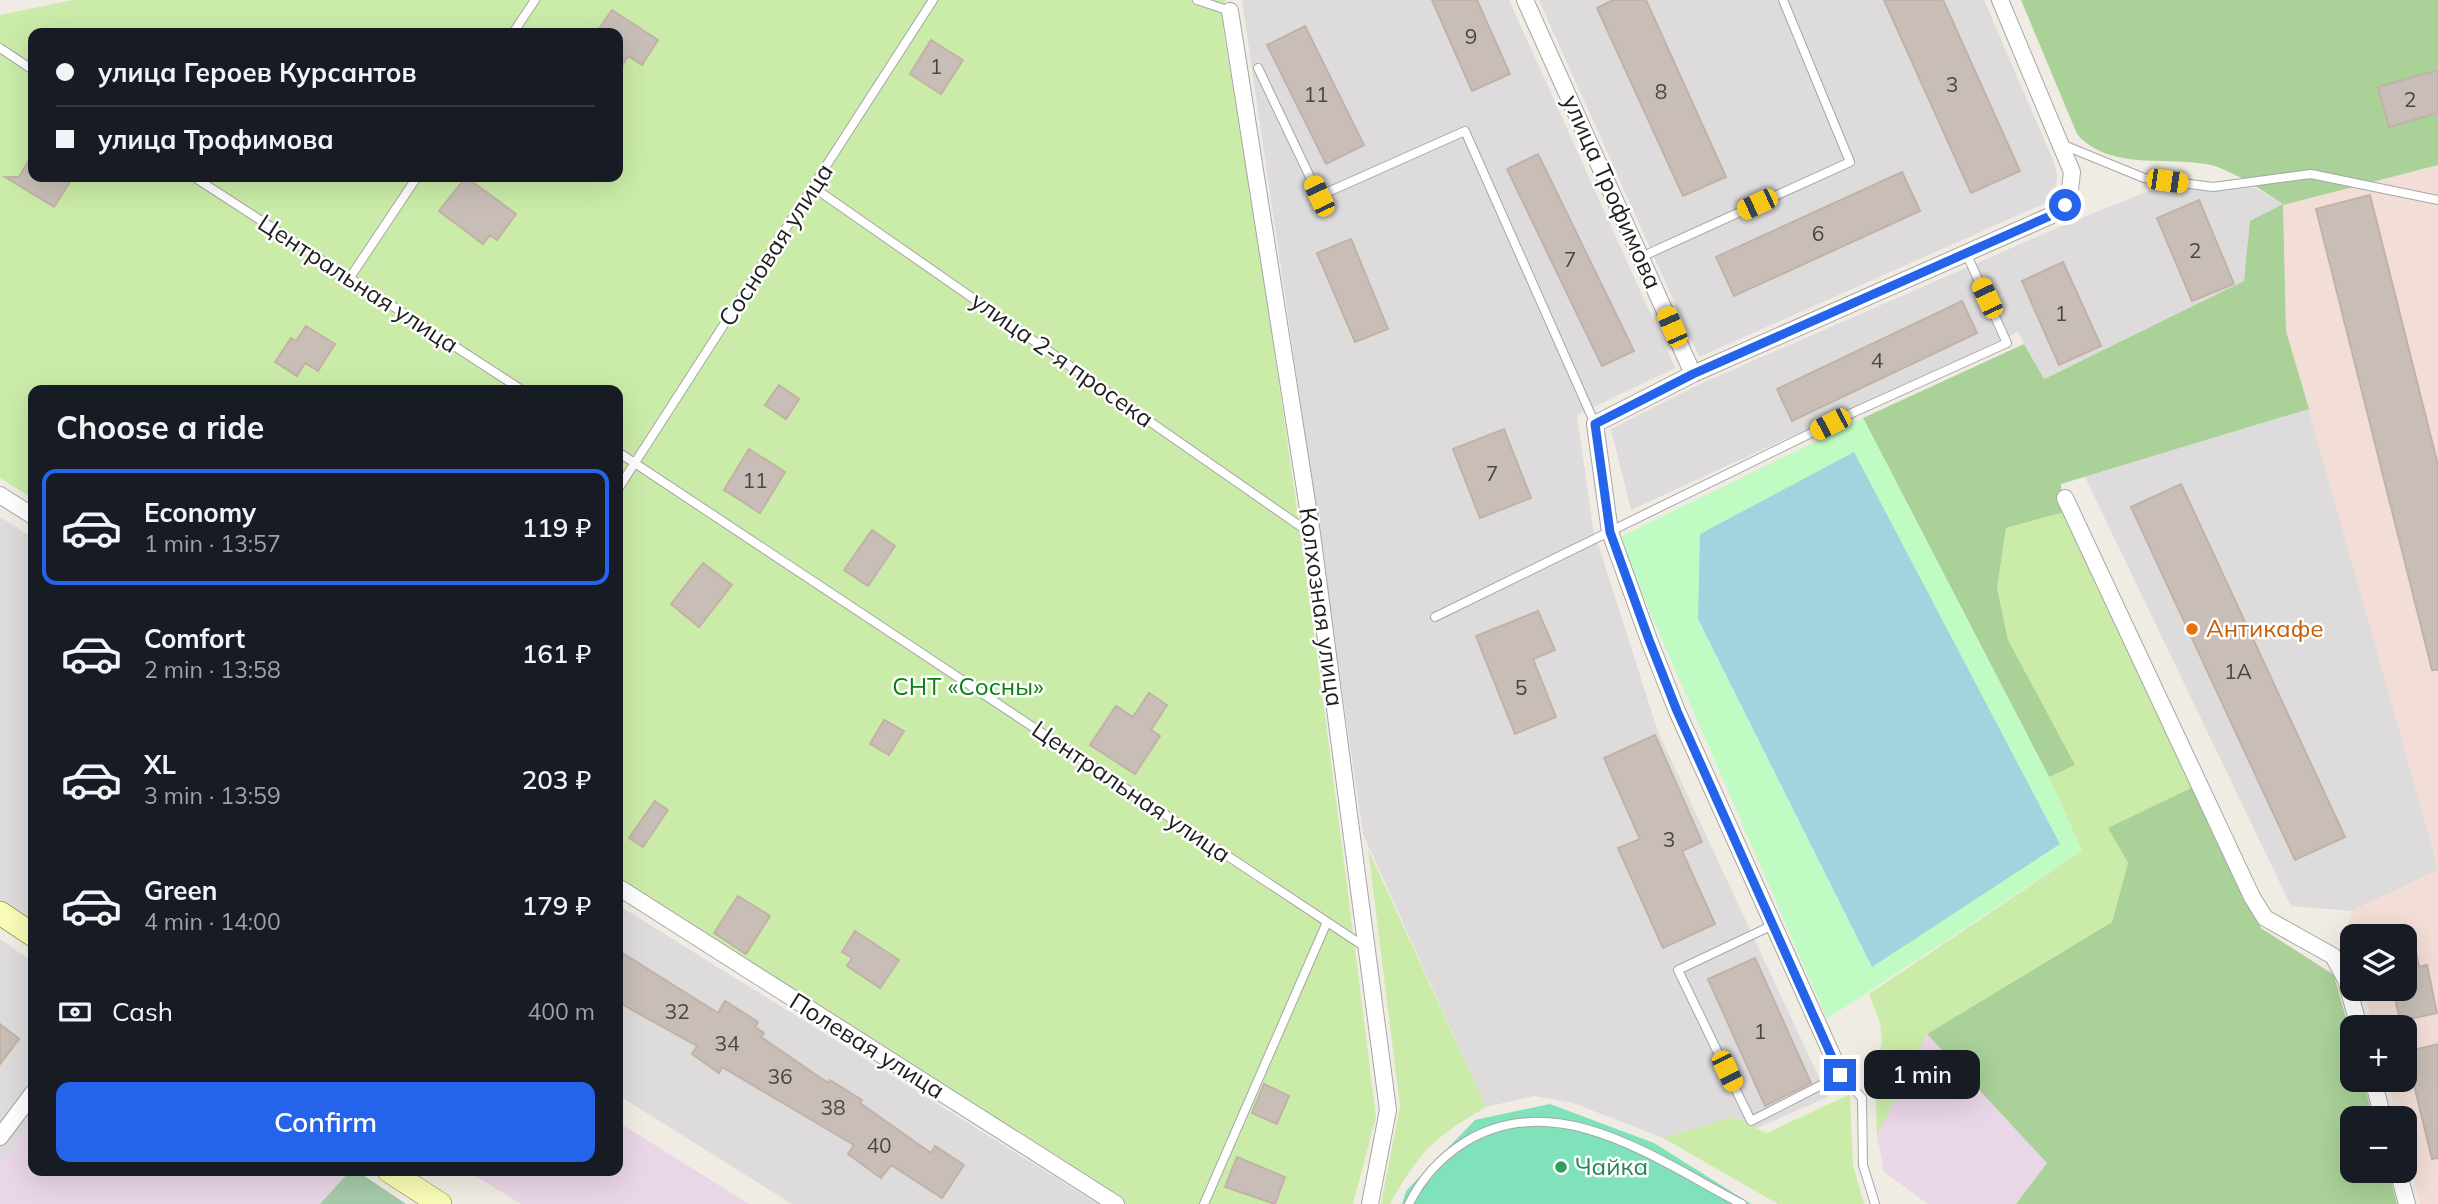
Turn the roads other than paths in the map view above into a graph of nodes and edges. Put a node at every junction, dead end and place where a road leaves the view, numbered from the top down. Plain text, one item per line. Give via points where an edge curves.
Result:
1 (536, 0) edge
2 (933, 0) edge
3 (1197, 0) edge
4 (1525, 0) edge
5 (1783, 0) edge
6 (2000, 0) edge
7 (1230, 11) joint
8 (516, 28) edge
9 (0, 48) edge
10 (28, 67) edge
11 (1258, 68) dead end
12 (2061, 144) junction
13 (202, 182) edge
14 (414, 182) edge
15 (813, 187) junction
16 (2438, 200) edge
17 (1966, 253) junction
18 (1641, 257) junction
19 (349, 279) junction
20 (1693, 374) junction
21 (514, 385) edge
22 (1595, 424) junction
23 (623, 455) edge
24 (635, 463) junction
25 (623, 481) edge
26 (0, 495) edge
27 (2065, 498) dead end
28 (28, 513) edge
29 (1610, 532) junction
30 (1312, 534) junction
31 (1435, 617) dead end
32 (623, 890) edge
33 (0, 913) edge
34 (1327, 922) junction
35 (1773, 925) junction
36 (28, 932) edge
37 (1365, 947) junction
38 (2356, 1015) edge
39 (1840, 1075) junction
40 (28, 1100) edge
41 (0, 1137) edge
42 (397, 1176) edge
43 (2401, 1183) edge
44 (440, 1204) edge
45 (1116, 1204) edge
46 (1204, 1204) edge
47 (1370, 1204) edge
48 (1409, 1204) edge
49 (1742, 1204) edge
50 (1875, 1204) edge
51 (2407, 1204) edge

1 - 8 lane
2 - 15 lane, Сосновая улица
3 - 7 lane
4 - 18 street, улица Трофимова
5 - 18 lane via 1850,162
6 - 12 street
7 - 30 street, Колхозная улица
9 - 10 lane
11 - 22 lane via 1319,196 1465,131
12 - 16 lane via 2144,178 2213,187 2311,174
12 - 17 street via 2072,182 2069,198 2059,212
13 - 19 lane, Центральная улица
14 - 19 lane
15 - 24 lane, Сосновая улица
15 - 30 lane, улица 2-я просека
17 - 20 street
17 - 29 lane via 2007,343
18 - 20 street, улица Трофимова
19 - 21 lane, Центральная улица
20 - 22 street
22 - 29 street
23 - 24 lane, Центральная улица
24 - 25 lane, Сосновая улица
24 - 34 lane, Центральная улица
26 - 28 street
27 - 38 street via 2252,897 2265,918 2333,956 2346,980
29 - 31 lane
29 - 35 street via 1677,711
30 - 37 street, Колхозная улица
32 - 45 street, Полевая улица
33 - 36 street
34 - 37 lane, Центральная улица
34 - 46 lane
35 - 39 street
35 - 39 lane via 1678,970 1751,1121
37 - 47 street, Колхозная улица via 1388,1110
39 - 50 lane via 1862,1098 1863,1165
40 - 41 street
42 - 44 street
43 - 51 street
48 - 49 lane via 1429,1170 1448,1153 1497,1127 1532,1122 1578,1125 1612,1137

